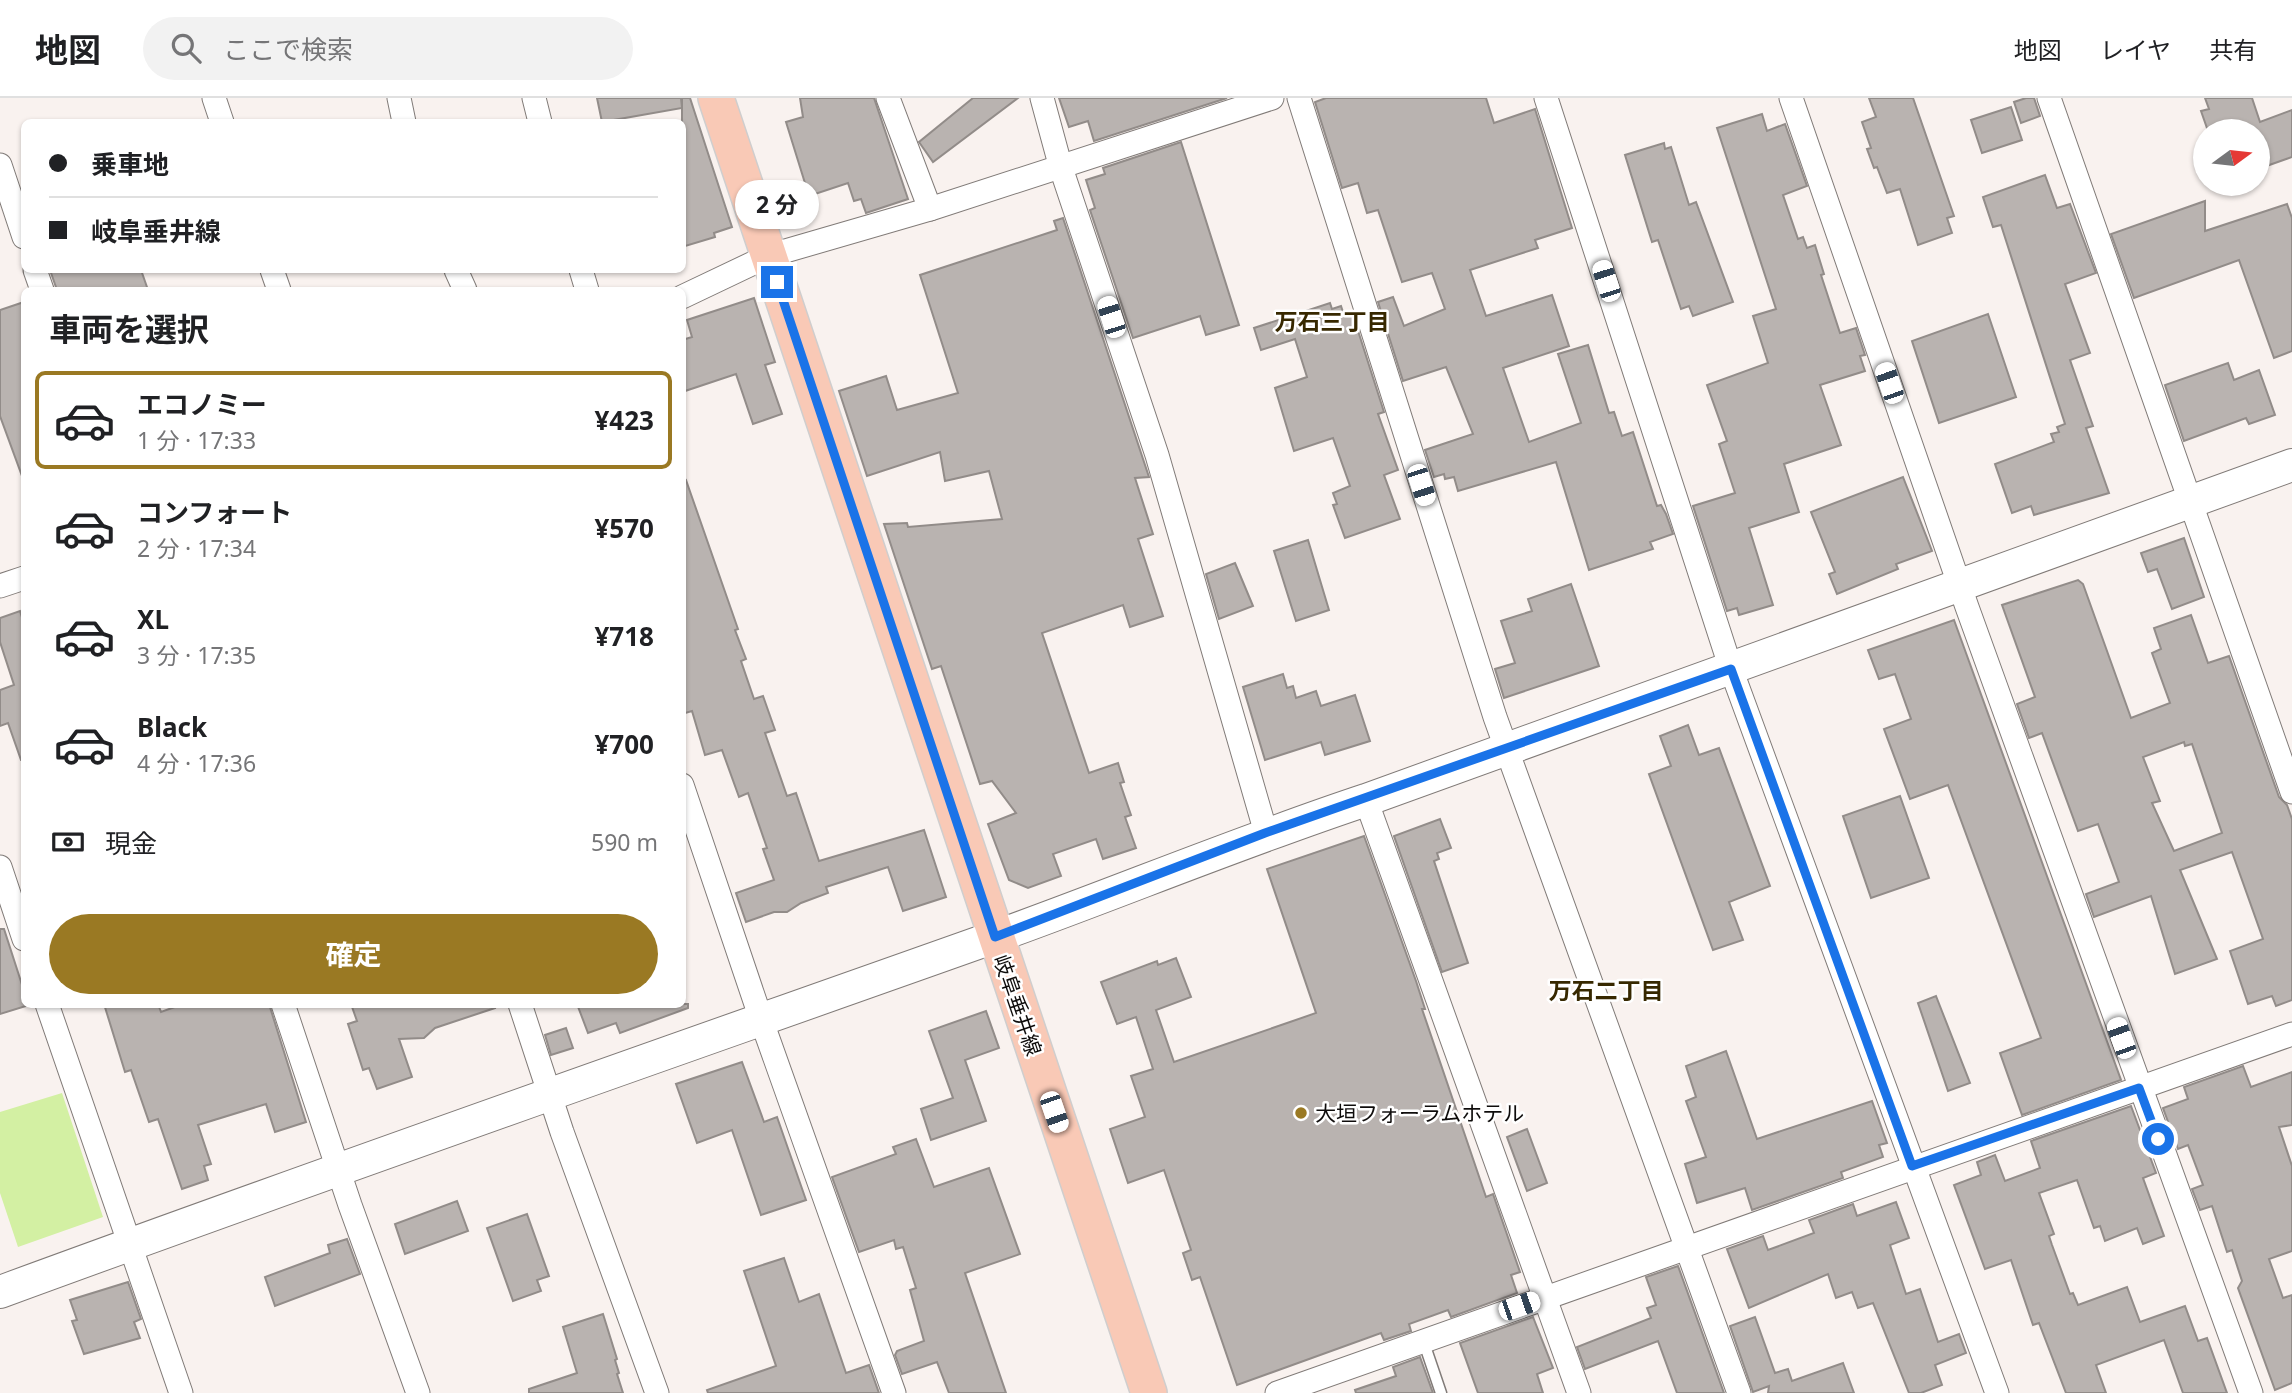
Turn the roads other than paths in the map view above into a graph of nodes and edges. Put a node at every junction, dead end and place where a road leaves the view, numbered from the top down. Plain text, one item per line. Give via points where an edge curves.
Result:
1 (214, 98) edge
2 (399, 98) edge
3 (534, 98) edge
4 (716, 98) edge
5 (888, 98) edge
6 (1042, 98) edge
7 (1272, 98) edge
8 (1299, 98) edge
9 (1546, 98) edge
10 (1791, 98) edge
11 (2049, 98) edge
12 (221, 119) edge
13 (403, 119) edge
14 (539, 119) edge
15 (0, 165) edge
16 (1061, 168) junction
17 (930, 209) junction
18 (21, 228) edge
19 (768, 256) junction
20 (686, 295) edge
21 (2292, 465) edge
22 (2189, 502) junction
23 (21, 579) edge
24 (0, 586) edge
25 (1959, 586) junction
26 (1731, 669) junction
27 (1507, 750) junction
28 (2292, 792) edge
29 (686, 797) edge
30 (1366, 800) junction
31 (1265, 833) junction
32 (0, 867) edge
33 (21, 930) edge
34 (995, 937) junction
35 (48, 1008) edge
36 (284, 1008) edge
37 (521, 1008) edge
38 (761, 1019) junction
39 (2292, 1034) edge
40 (2139, 1088) junction
41 (550, 1092) junction
42 (1912, 1166) junction
43 (339, 1170) junction
44 (127, 1245) junction
45 (1688, 1248) junction
46 (0, 1292) edge
47 (1544, 1297) junction
48 (1423, 1340) junction
49 (1320, 1386) edge
50 (181, 1393) edge
51 (418, 1393) edge
52 (657, 1393) edge
53 (894, 1393) edge
54 (1149, 1393) edge
55 (1277, 1393) edge
56 (1441, 1393) edge
57 (1579, 1393) edge
58 (1739, 1393) edge
59 (1997, 1393) edge
60 (2251, 1393) edge

1 - 12 street
2 - 13 street
3 - 14 street
4 - 19 main road, 岐阜垂井線
5 - 17 street
6 - 16 street
7 - 16 street
8 - 27 street
9 - 26 street
10 - 25 street
11 - 22 street
15 - 18 street
16 - 17 street
16 - 31 street via 1157,455
17 - 19 street
19 - 20 street
19 - 34 main road, 岐阜垂井線
21 - 22 street
22 - 25 street
22 - 28 street
23 - 24 street
25 - 26 street
25 - 40 street
26 - 27 street
26 - 42 street
27 - 30 street
27 - 45 street
29 - 38 street
30 - 31 street
30 - 47 street
31 - 34 street
32 - 33 street
34 - 38 street
34 - 54 main road, 岐阜垂井線
35 - 44 street
36 - 43 street
37 - 41 street
38 - 41 street
38 - 53 street
39 - 40 street
40 - 42 street
40 - 60 street
41 - 43 street
41 - 52 street
42 - 45 street
42 - 59 street
43 - 44 street
43 - 51 street
44 - 46 street
44 - 50 street
45 - 47 street
45 - 58 street
47 - 48 street
47 - 57 street
48 - 49 street
48 - 56 lane
49 - 55 street

